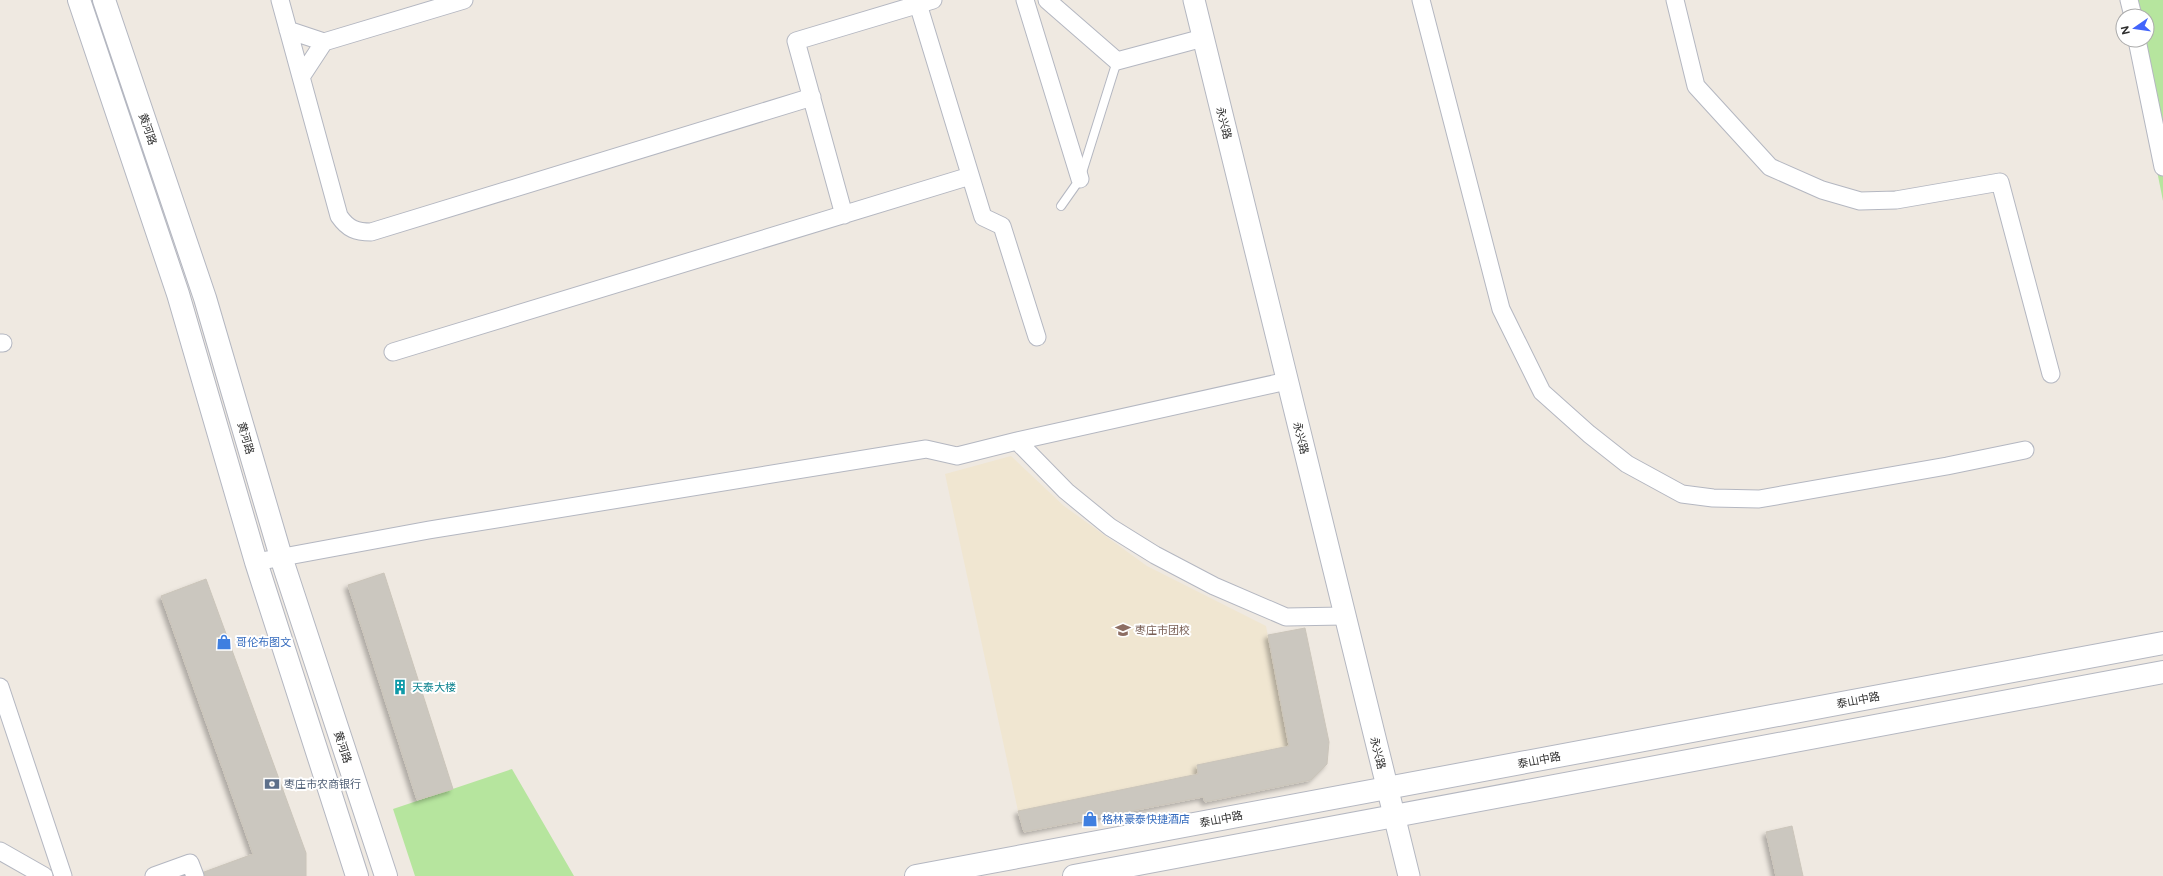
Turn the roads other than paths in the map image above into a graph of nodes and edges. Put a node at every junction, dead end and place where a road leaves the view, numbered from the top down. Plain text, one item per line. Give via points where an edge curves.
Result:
1 (79, 0) edge
2 (104, 0) edge
3 (280, 0) edge
4 (464, 0) edge
5 (1025, 0) edge
6 (1047, 0) edge
7 (1194, 0) edge
8 (1421, 0) edge
9 (1675, 0) edge
10 (926, 2) edge
11 (288, 30) junction
12 (1203, 38) junction
13 (324, 42) junction
14 (2139, 48) edge
15 (1117, 61) junction
16 (301, 77) junction
17 (812, 97) junction
18 (2163, 167) edge
19 (970, 176) junction
20 (1080, 179) junction
21 (1061, 206) dead end
22 (844, 215) junction
23 (1037, 337) dead end
24 (393, 352) dead end
25 (2051, 374) dead end
26 (1287, 381) junction
27 (1017, 441) junction
28 (2025, 450) dead end
29 (281, 558) junction
30 (256, 562) junction
31 (1344, 616) junction
32 (2163, 643) edge
33 (2163, 672) edge
34 (0, 687) edge
35 (1387, 788) junction
36 (1394, 816) junction
37 (0, 851) edge
38 (44, 876) edge
39 (63, 876) edge
40 (154, 876) edge
41 (195, 876) edge
42 (357, 876) edge
43 (386, 876) edge
44 (916, 876) edge
45 (1074, 876) edge
46 (1409, 876) edge

1 - 30 main road via 178,294
2 - 29 main road, 黄河路 via 205,298
3 - 11 street
4 - 13 street
5 - 20 street
6 - 15 street
7 - 12 street, 永兴路
8 - 28 street via 1501,309 1542,392 1627,464 1682,494 1712,498 1759,499
9 - 25 street via 1696,86 1770,167 1822,190 1860,201 1896,200 2000,182
10 - 17 street via 796,42
10 - 19 street
11 - 13 street
11 - 16 street
12 - 15 street
12 - 26 street, 永兴路
13 - 16 street
14 - 18 street
15 - 20 lane
16 - 17 street via 339,216 346,226 357,232 371,232
17 - 22 street
19 - 22 street
19 - 23 street via 983,217 1002,226
20 - 21 lane
22 - 24 street
26 - 27 street
26 - 31 street, 永兴路
27 - 29 street via 957,456 926,448 429,530
27 - 31 street via 1072,495 1110,527 1155,555 1214,586 1286,617
29 - 30 street
29 - 43 main road, 黄河路
30 - 42 main road
31 - 35 street, 永兴路
32 - 35 main road, 泰山中路
33 - 36 main road
34 - 39 street
35 - 36 street, 永兴路
35 - 44 main road, 泰山中路
36 - 45 main road
36 - 46 street, 永兴路
37 - 38 street
40 - 41 street via 190,863

